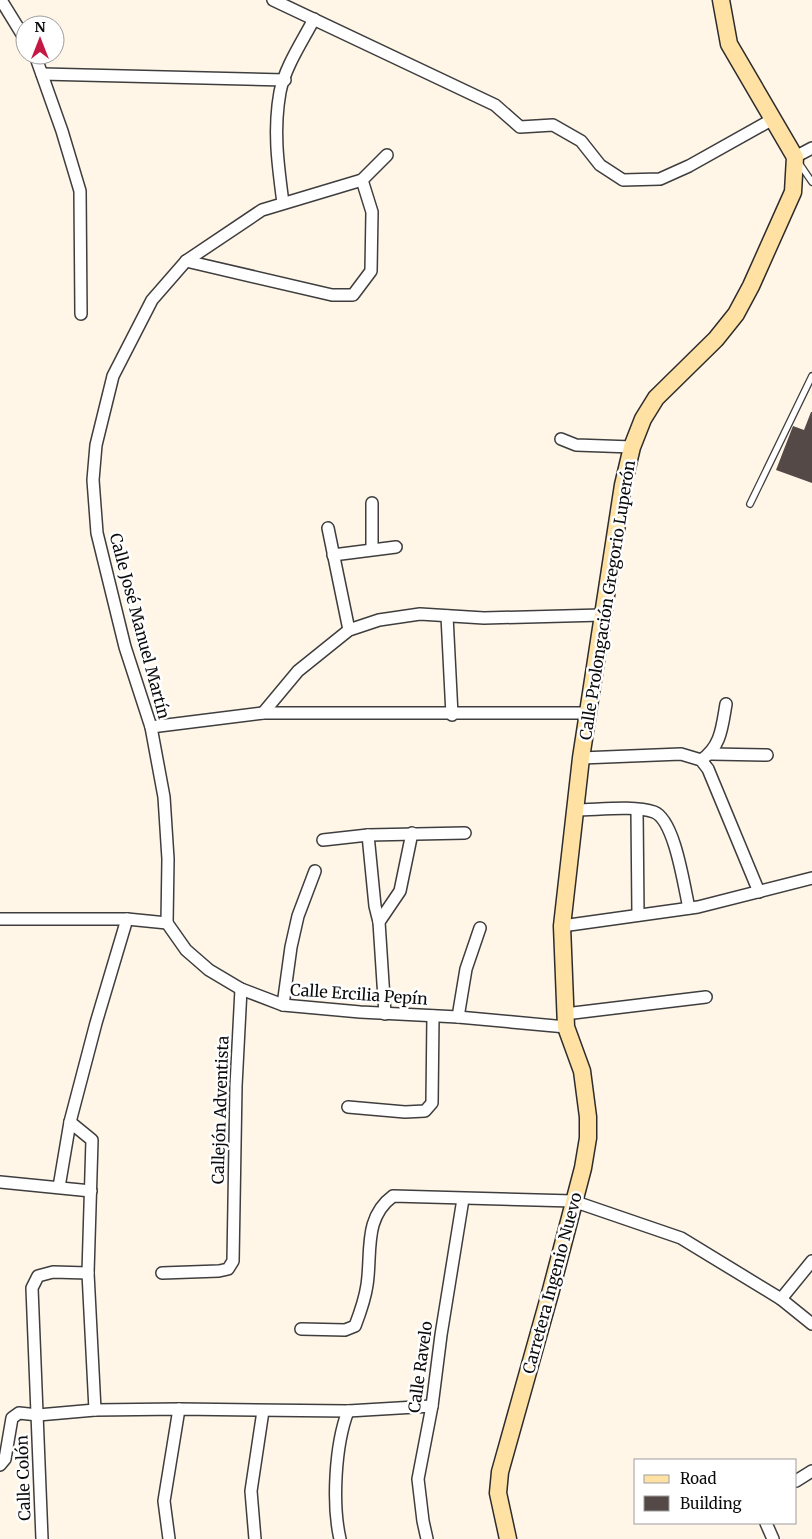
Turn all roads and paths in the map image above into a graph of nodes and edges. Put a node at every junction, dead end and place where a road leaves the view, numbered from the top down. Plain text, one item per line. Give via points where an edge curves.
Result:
1 (1, 0) edge
2 (273, 0) edge
3 (721, 0) edge
4 (314, 19) junction
5 (15, 23) edge
6 (39, 65) edge
7 (42, 74) junction
8 (285, 80) junction
9 (773, 119) junction
10 (812, 148) edge
11 (387, 154) dead end
12 (794, 157) junction
13 (362, 180) junction
14 (812, 182) edge
15 (283, 203) junction
16 (186, 260) junction
17 (81, 314) dead end
18 (812, 376) edge
19 (561, 439) dead end
20 (632, 447) junction
21 (372, 504) dead end
22 (750, 504) dead end
23 (328, 528) dead end
24 (396, 547) dead end
25 (372, 549) junction
26 (334, 555) junction
27 (602, 615) junction
28 (447, 616) junction
29 (349, 630) junction
30 (726, 704) dead end
31 (263, 713) junction
32 (588, 713) junction
33 (452, 714) junction
34 (151, 727) junction
35 (711, 754) junction
36 (767, 754) dead end
37 (581, 758) junction
38 (701, 760) junction
39 (576, 810) junction
40 (636, 810) junction
41 (412, 833) junction
42 (466, 833) dead end
43 (368, 835) junction
44 (323, 840) dead end
45 (315, 871) dead end
46 (812, 878) edge
47 (758, 892) junction
48 (689, 908) junction
49 (638, 915) junction
50 (0, 919) edge
51 (127, 919) junction
52 (379, 922) junction
53 (167, 924) junction
54 (562, 926) junction
55 (480, 928) dead end
56 (241, 989) junction
57 (706, 998) dead end
58 (282, 1006) junction
59 (385, 1014) junction
60 (433, 1016) junction
61 (458, 1017) junction
62 (566, 1021) junction
63 (348, 1107) dead end
64 (70, 1122) junction
65 (0, 1182) edge
66 (59, 1187) junction
67 (90, 1191) junction
68 (464, 1199) junction
69 (573, 1201) junction
70 (812, 1261) edge
71 (88, 1273) junction
72 (162, 1273) dead end
73 (781, 1299) junction
74 (812, 1324) edge
75 (301, 1329) dead end
76 (432, 1406) junction
77 (179, 1409) junction
78 (95, 1410) junction
79 (263, 1411) junction
80 (348, 1411) junction
81 (38, 1415) junction
82 (0, 1465) edge
83 (812, 1470) edge
84 (797, 1480) edge
85 (766, 1524) edge
86 (42, 1539) edge
87 (169, 1539) edge
88 (255, 1539) edge
89 (340, 1539) edge
90 (427, 1539) edge
91 (508, 1539) edge
92 (773, 1539) edge

1 - 5 street
2 - 4 street
3 - 9 street via 728,44
4 - 8 street
4 - 9 street via 495,105 520,127 553,125 581,141 600,165 623,180 660,179
6 - 7 street
7 - 8 street
7 - 17 street via 80,191
8 - 15 street via 280,91 275,145
9 - 12 street
10 - 12 street
11 - 13 street, Calle José Manuel Martín
12 - 14 lane
12 - 20 street, Calle Prolongación Gregorio Luperón via 793,192 752,286 716,339 656,398
13 - 15 street, Calle José Manuel Martín
13 - 16 street via 372,212 372,271 353,294 332,295
15 - 16 street, Calle José Manuel Martín via 262,210
16 - 34 street, Calle José Manuel Martín via 152,300 113,376 96,446 93,480 100,542 125,648
18 - 22 lane
19 - 20 street via 576,445
20 - 27 street, Calle Prolongación Gregorio Luperón
21 - 25 street
23 - 26 street
24 - 25 street
25 - 26 street
26 - 29 street
27 - 28 street
27 - 32 street, Calle Prolongación Gregorio Luperón
28 - 29 street via 412,615 378,620
28 - 33 street
29 - 31 street via 298,671
30 - 35 street via 720,737
31 - 33 street
31 - 34 street
32 - 33 street
32 - 37 street, Calle Prolongación Gregorio Luperón
34 - 53 street, Calle José Manuel Martín via 164,797 168,859
35 - 36 street
35 - 38 street
37 - 38 street via 682,754
37 - 39 street, Calle Prolongación Gregorio Luperón
38 - 47 street via 708,769
39 - 40 street
39 - 54 street, Calle Prolongación Gregorio Luperón
40 - 48 street via 654,812 671,834
40 - 49 street
41 - 42 street
41 - 43 street
41 - 52 street via 400,891
43 - 44 street
43 - 52 street
45 - 58 street via 298,916
46 - 47 street
47 - 48 street
48 - 49 street
49 - 54 street
50 - 51 street
51 - 53 street
51 - 64 street
52 - 59 street
53 - 56 street, Calle Ercilia Pepín via 186,950 209,970
54 - 62 street, Calle Prolongación Gregorio Luperón
55 - 61 street via 466,969
56 - 58 street, Calle Ercilia Pepín
56 - 72 street, Callejón Adventista via 233,1261 228,1269
57 - 62 street, Calle Ercilia Pepín
58 - 59 street, Calle Ercilia Pepín
59 - 60 street, Calle Ercilia Pepín
60 - 61 street, Calle Ercilia Pepín
60 - 63 street via 432,1103 425,1111
61 - 62 street, Calle Ercilia Pepín
62 - 69 street, Carretera Ingenio Nuevo via 582,1071 588,1117 583,1168
64 - 66 street
64 - 67 street via 92,1140
65 - 66 street
66 - 67 street
67 - 71 street
68 - 69 street
68 - 75 street via 393,1196 383,1203 372,1225 367,1286 355,1326 345,1330
68 - 76 street, Calle Ravelo via 440,1335
69 - 73 street via 682,1238
69 - 91 street, Carretera Ingenio Nuevo via 500,1472 498,1493
70 - 73 street
71 - 78 street
71 - 81 street, Calle Colón via 53,1272 38,1276 32,1288
73 - 74 street
76 - 80 street
76 - 90 street, Calle Ravelo via 418,1479
77 - 78 street
77 - 79 street
77 - 87 street via 164,1501
78 - 81 street
79 - 80 street
79 - 88 street via 251,1491
80 - 89 street via 341,1429 334,1496
81 - 82 street via 19,1413 12,1418 5,1459
81 - 86 street, Calle Colón
83 - 84 street
85 - 92 street

